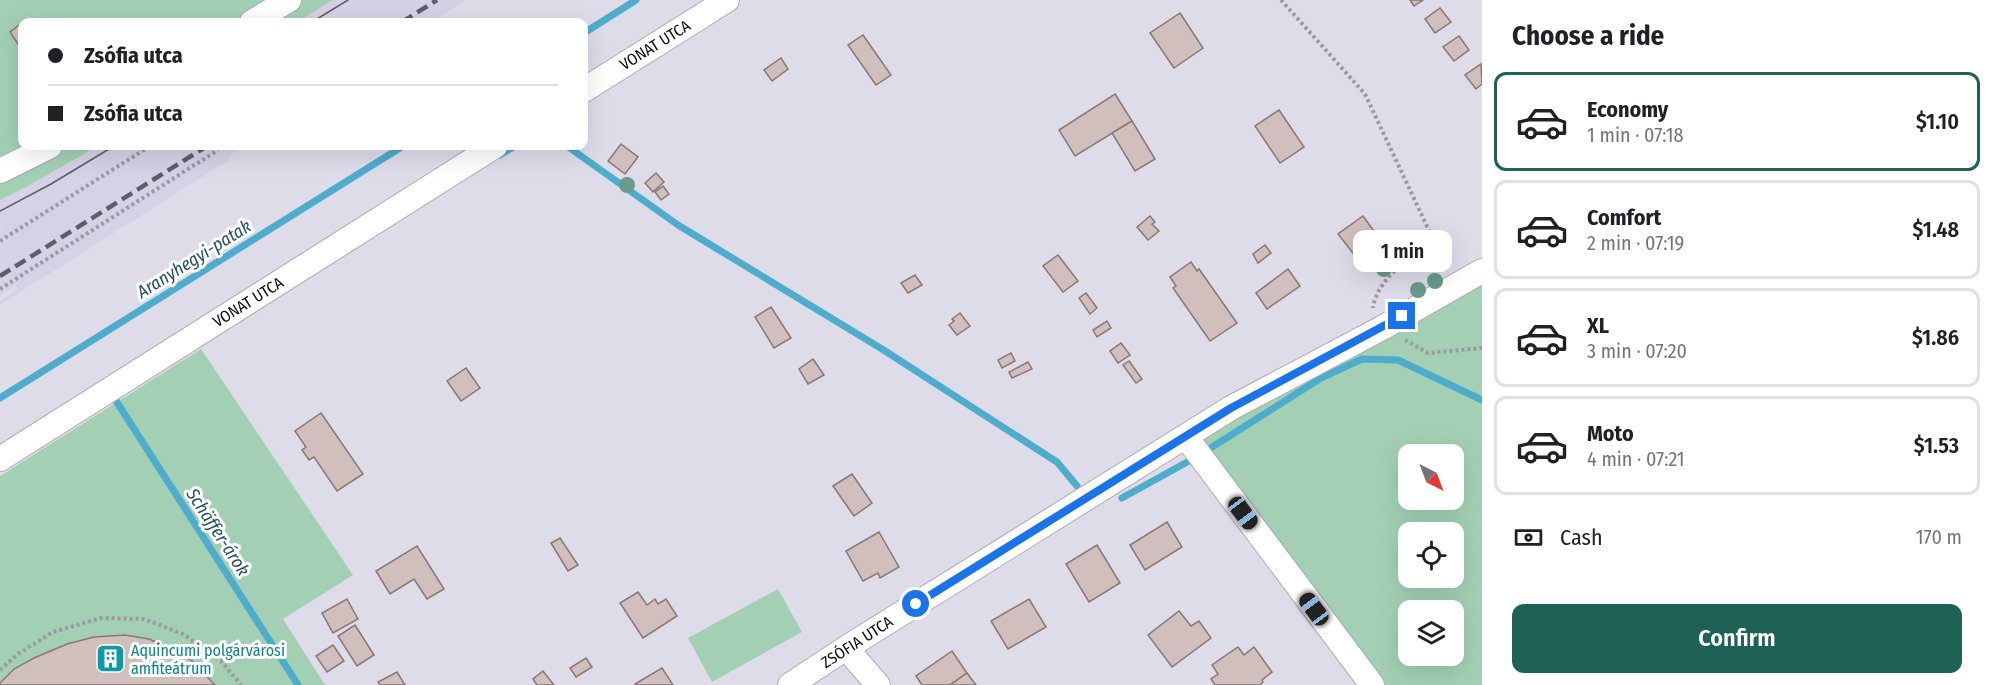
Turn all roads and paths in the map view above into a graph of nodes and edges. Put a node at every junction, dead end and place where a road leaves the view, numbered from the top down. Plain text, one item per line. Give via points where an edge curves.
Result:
1 (289, 0) edge
2 (727, 0) edge
3 (1281, 0) edge
4 (259, 18) edge
5 (588, 87) edge
6 (42, 150) edge
7 (144, 150) edge
8 (218, 150) dead end
9 (489, 150) edge
10 (0, 171) edge
11 (0, 241) edge
12 (1482, 272) edge
13 (0, 289) edge
14 (1382, 328) junction
15 (1482, 348) edge
16 (1186, 437) junction
17 (0, 459) edge
18 (846, 648) junction
19 (0, 670) edge
20 (242, 685) edge
21 (790, 685) edge
22 (878, 685) edge
23 (1372, 685) edge

1 - 4 street
2 - 5 street, VONAT UTCA
3 - 14 path via 1365,94 1433,239 1386,280 1375,297 1372,315
6 - 10 street
7 - 11 path
8 - 13 path
9 - 17 street, VONAT UTCA
12 - 14 street, ZSÓFIA UTCA
14 - 15 path via 1428,353
14 - 16 street, ZSÓFIA UTCA via 1231,408
16 - 18 street, ZSÓFIA UTCA
16 - 23 street
18 - 21 street, ZSÓFIA UTCA
18 - 22 street
19 - 20 path via 53,632 101,618 144,619 183,634 221,661

